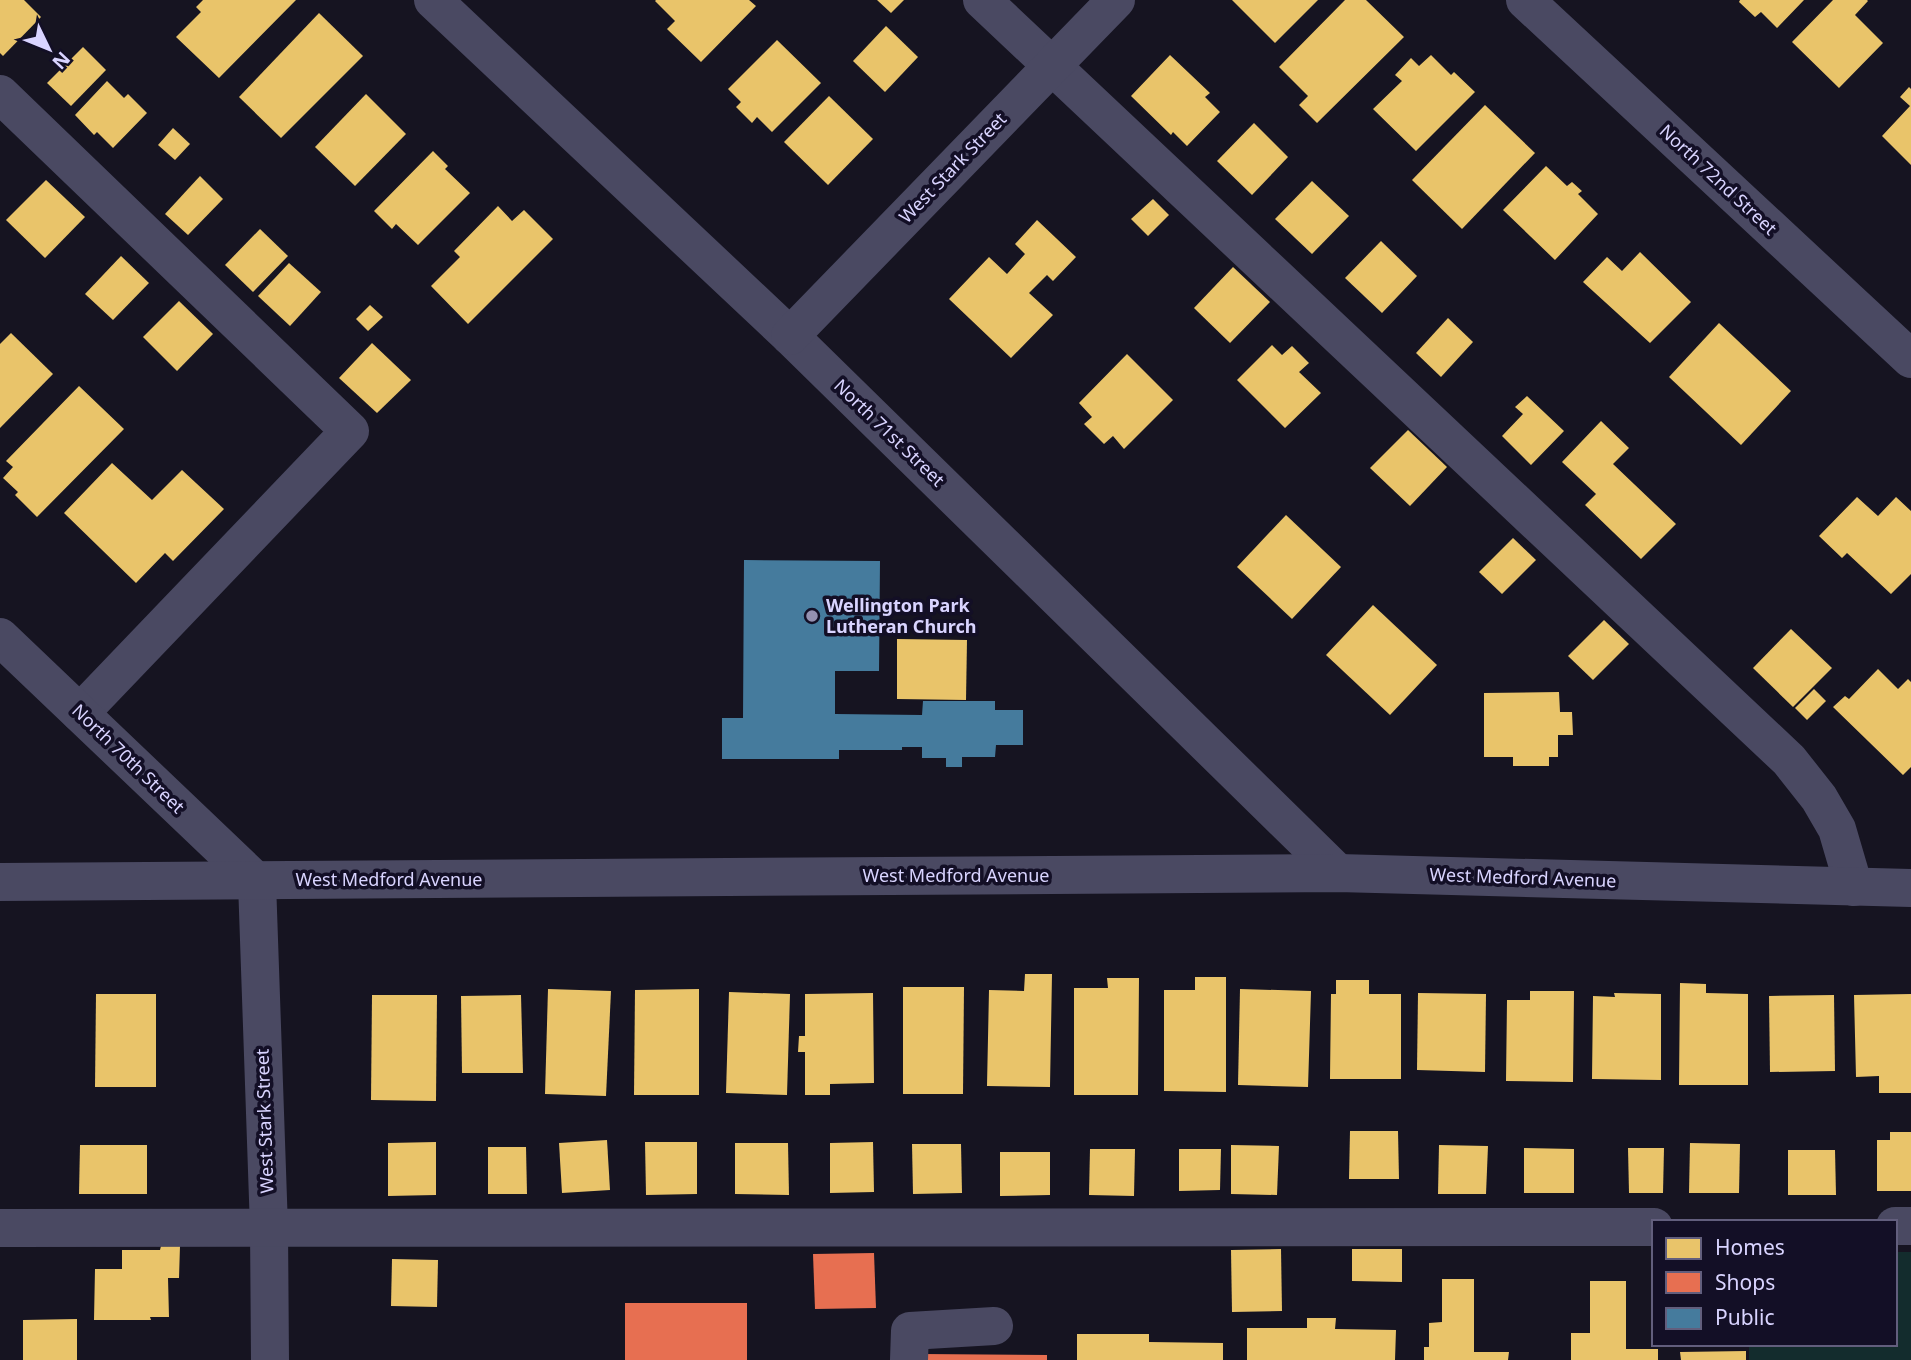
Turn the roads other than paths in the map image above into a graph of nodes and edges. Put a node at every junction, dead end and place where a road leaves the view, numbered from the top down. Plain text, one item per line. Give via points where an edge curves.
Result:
1 (433, 0) edge
2 (982, 0) edge
3 (1116, 0) edge
4 (1525, 0) edge
5 (1051, 66) junction
6 (0, 94) edge
7 (790, 336) junction
8 (1911, 359) edge
9 (0, 637) edge
10 (80, 713) junction
11 (1338, 873) junction
12 (257, 881) junction
13 (0, 882) edge
14 (1854, 887) junction
15 (1911, 888) edge
16 (1652, 1227) edge
17 (0, 1228) edge
18 (269, 1228) junction
19 (994, 1326) dead end
20 (270, 1360) edge
21 (909, 1360) edge

1 - 7 street, North 71st Street
2 - 5 street
3 - 5 street, West Stark Street
4 - 8 street, North 72nd Street
5 - 7 street, West Stark Street
5 - 14 street via 1789,760 1837,829
6 - 10 street via 350,430
7 - 11 street, North 71st Street
9 - 10 street, North 70th Street
10 - 12 street, North 70th Street
11 - 12 street, West Medford Avenue
11 - 14 street, West Medford Avenue
12 - 13 street, West Medford Avenue
12 - 18 street, West Stark Street
14 - 15 street, West Medford Avenue
16 - 18 street
17 - 18 street
18 - 20 street, West Stark Street
19 - 21 street via 910,1331

